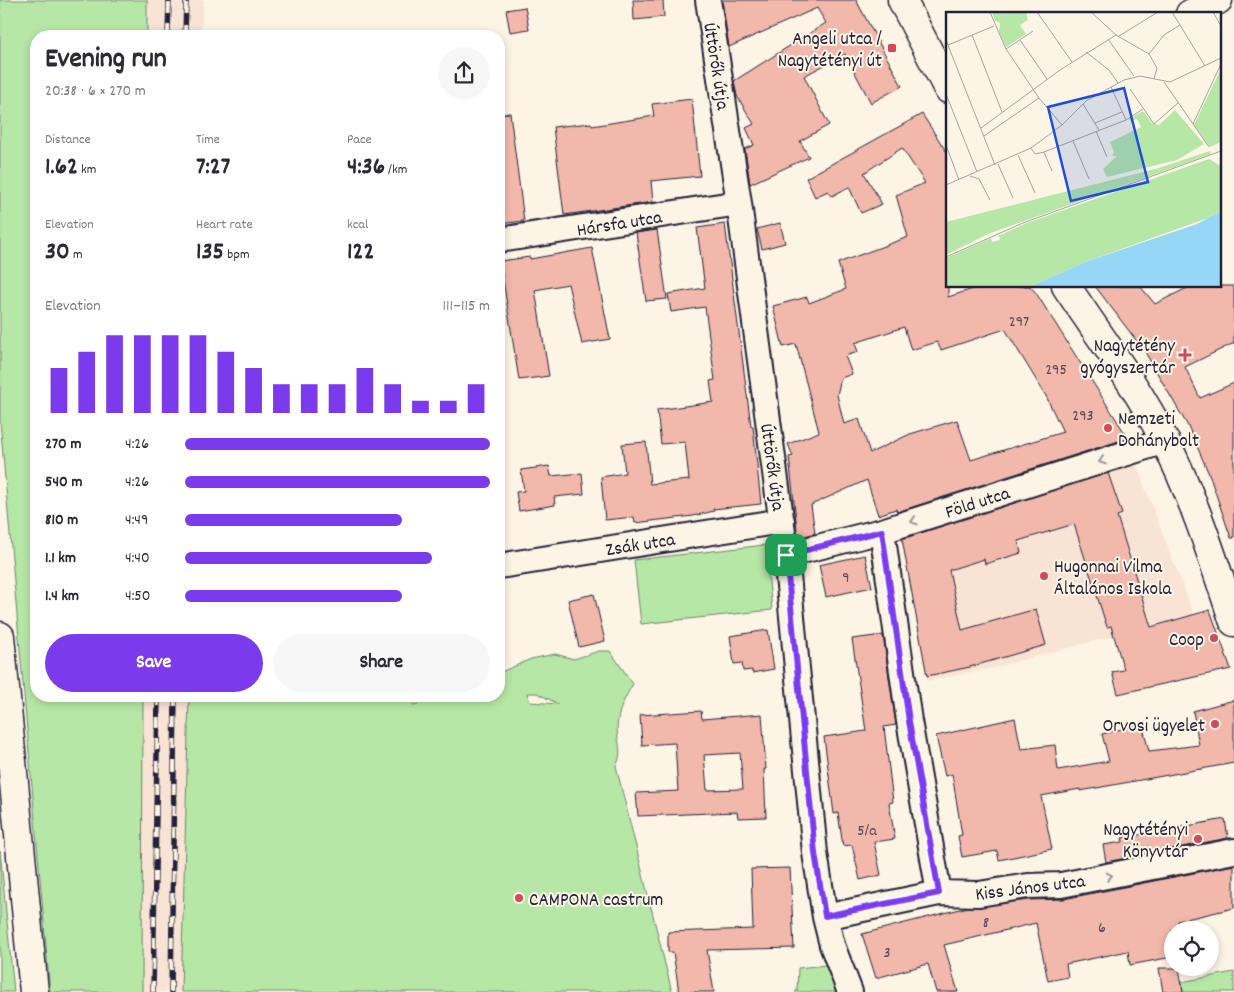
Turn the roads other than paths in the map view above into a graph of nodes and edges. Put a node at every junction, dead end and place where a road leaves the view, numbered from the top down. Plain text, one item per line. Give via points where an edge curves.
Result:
1 (708, 0) edge
2 (902, 0) edge
3 (1218, 0) edge
4 (1194, 12) edge
5 (946, 85) edge
6 (739, 203) junction
7 (505, 239) edge
8 (1067, 288) edge
9 (1165, 441) junction
10 (782, 520) junction
11 (882, 531) junction
12 (786, 555) junction
13 (505, 565) edge
14 (1234, 622) edge
15 (0, 636) edge
16 (1234, 851) edge
17 (939, 893) junction
18 (825, 916) junction
19 (34, 992) edge
20 (850, 992) edge

1 - 6 street, Úttörők útja
2 - 5 main road
3 - 4 main road
6 - 7 street, Hársfa utca
6 - 10 street, Úttörők útja
8 - 9 main road via 1140,397
9 -> 11 street, Föld utca
9 - 14 main road
10 - 12 street, Úttörők útja
10 - 13 street, Zsák utca
11 - 12 street, Föld utca
11 - 17 street via 909,721
12 - 18 street, Úttörők útja via 815,853
15 - 19 main road
17 -> 16 street, Kiss János utca via 979,894 1028,886 1061,885
17 - 18 street, Kiss János utca
18 - 20 street, Úttörők útja

